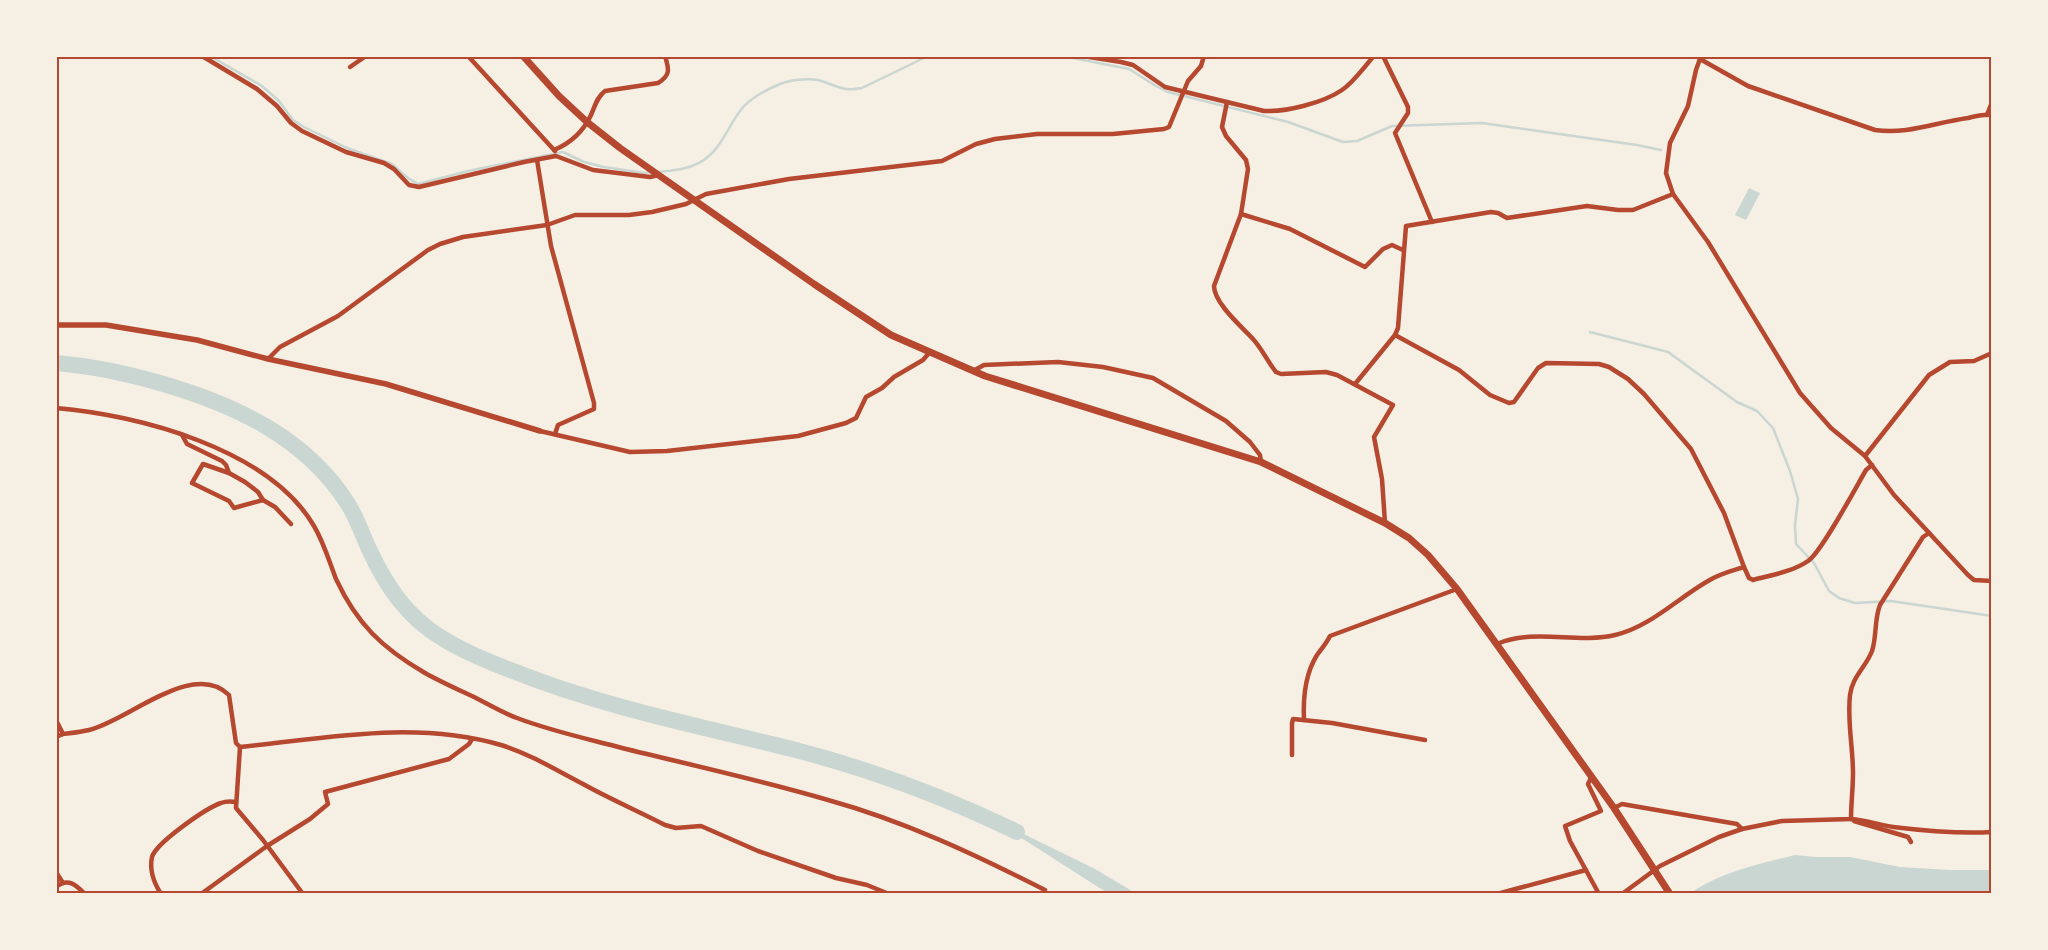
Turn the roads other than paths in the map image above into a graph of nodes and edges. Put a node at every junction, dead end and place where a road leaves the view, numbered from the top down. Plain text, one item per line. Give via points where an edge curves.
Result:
1 (202, 56) edge
2 (366, 56) edge
3 (468, 56) edge
4 (524, 56) edge
5 (665, 56) edge
6 (1083, 56) edge
7 (1204, 56) edge
8 (1374, 56) edge
9 (1383, 56) edge
10 (1700, 57) edge
11 (350, 67) dead end
12 (1183, 94) junction
13 (1992, 102) edge
14 (1226, 106) junction
15 (1990, 115) edge
16 (587, 122) junction
17 (555, 153) junction
18 (536, 160) junction
19 (658, 176) junction
20 (1673, 194) junction
21 (694, 200) junction
22 (1241, 214) junction
23 (1432, 222) junction
24 (546, 225) junction
25 (1403, 250) junction
26 (56, 325) edge
27 (1395, 335) junction
28 (929, 353) junction
29 (1992, 353) edge
30 (268, 359) junction
31 (973, 371) junction
32 (1355, 384) junction
33 (56, 408) edge
34 (540, 431) joint
35 (555, 434) junction
36 (182, 435) junction
37 (1865, 456) junction
38 (1261, 462) junction
39 (1872, 464) junction
40 (229, 473) junction
41 (263, 500) junction
42 (1385, 523) junction
43 (291, 524) dead end
44 (1929, 533) junction
45 (1744, 567) junction
46 (1992, 581) edge
47 (1457, 589) junction
48 (1497, 644) junction
49 (1304, 720) junction
50 (57, 723) edge
51 (63, 734) junction
52 (56, 737) edge
53 (472, 738) junction
54 (1425, 740) dead end
55 (240, 747) junction
56 (1292, 756) dead end
57 (1592, 776) junction
58 (236, 802) junction
59 (1614, 808) junction
60 (1851, 819) junction
61 (1742, 829) junction
62 (1992, 832) edge
63 (1912, 842) dead end
64 (267, 846) junction
65 (1586, 870) junction
66 (1655, 870) junction
67 (56, 872) edge
68 (63, 883) junction
69 (56, 887) edge
70 (1044, 890) dead end
71 (85, 894) edge
72 (161, 894) edge
73 (200, 894) edge
74 (303, 894) edge
75 (889, 894) edge
76 (1497, 894) edge
77 (1599, 894) edge
78 (1622, 894) edge
79 (1670, 894) edge

1 - 18 street via 257,89 302,131 346,152 384,163 409,185 419,187
2 - 11 street
3 - 17 street
4 - 16 main road
5 - 16 street via 669,67 666,79 605,91
6 - 12 street via 1127,64
7 - 12 street
8 - 14 street via 1343,90 1332,95 1278,112
9 - 23 street via 1408,107 1408,113 1395,133
10 - 15 street via 1748,86 1875,130 1906,131
10 - 20 street via 1688,106 1670,143 1666,173
12 - 14 street
12 - 21 street via 1168,127 1164,129 994,139 942,161 789,179 706,194
13 - 15 street
14 - 22 street via 1222,127 1246,160 1248,168
16 - 17 street via 573,140
16 - 19 main road
17 - 18 street
17 - 19 street via 592,170
18 - 24 street
19 - 21 main road
20 - 23 street via 1633,210 1587,206 1507,218 1491,212
20 - 37 street via 1708,242 1800,393 1831,428
21 - 24 street via 684,205 629,215 575,215
21 - 28 main road via 872,323
22 - 25 street via 1290,229 1365,268 1383,249 1392,245
22 - 32 street via 1214,286 1218,299 1276,372 1326,372
23 - 25 street via 1406,226
24 - 30 street via 463,237 434,247 338,316 280,347
24 - 35 street via 594,403 594,409 558,425
25 - 27 street
26 - 30 street via 138,329 197,340
27 - 32 street
27 - 45 street via 1459,370 1490,395 1509,404 1514,402 1538,368 1546,363 1600,364 1628,379 1690,449 1724,514
28 - 31 main road
28 - 35 street via 866,397 856,418 846,424 798,436 667,451 630,452
29 - 37 street via 1974,362 1950,362 1929,375
30 - 34 street via 386,384
31 - 38 main road
31 - 38 street via 984,366 1058,362 1103,367 1153,378 1226,421 1250,442 1260,454
32 - 42 street via 1393,405 1374,437 1382,478
33 - 36 street via 86,410
34 - 35 street
36 - 40 street via 187,444 222,461
36 - 70 street via 250,464 295,501 313,524 348,600 367,629 381,644 427,674 517,718 872,813 978,856
37 - 39 street
38 - 42 main road
39 - 44 street via 1894,495
39 - 45 street via 1813,558 1791,569 1753,580
40 - 41 street via 258,492
40 - 41 street via 203,464 192,483 234,508
41 - 43 street
42 - 47 main road via 1409,538
44 - 46 street via 1974,580
44 - 60 street via 1923,537 1880,605 1872,649 1854,678 1849,721 1853,773
45 - 48 street via 1708,580 1648,621 1616,635 1517,638
47 - 48 main road
47 - 49 street via 1330,636 1311,668 1303,697
48 - 57 main road
49 - 54 street
49 - 56 street via 1293,719
50 - 51 street
51 - 52 street
51 - 55 street via 90,730 177,688 208,683 229,696 236,743
53 - 55 street via 392,732
53 - 64 street via 470,744 449,759 325,792 328,804
53 - 75 street via 529,756 665,825 676,828 701,826 758,851
55 - 58 street
57 - 59 main road
57 - 65 street via 1588,784 1601,811 1566,826 1570,841
58 - 64 street via 239,814
58 - 72 street via 219,803 161,843 152,857 154,884
59 - 61 street via 1622,804 1671,812 1737,824
59 - 66 main road
60 - 61 street via 1782,821
60 - 62 street via 1919,830
60 - 63 street via 1908,837
61 - 66 street via 1676,857
64 - 73 street
64 - 74 street
65 - 76 street
65 - 77 street
66 - 78 street
66 - 79 main road
67 - 68 street
68 - 69 street
68 - 71 street via 75,884

